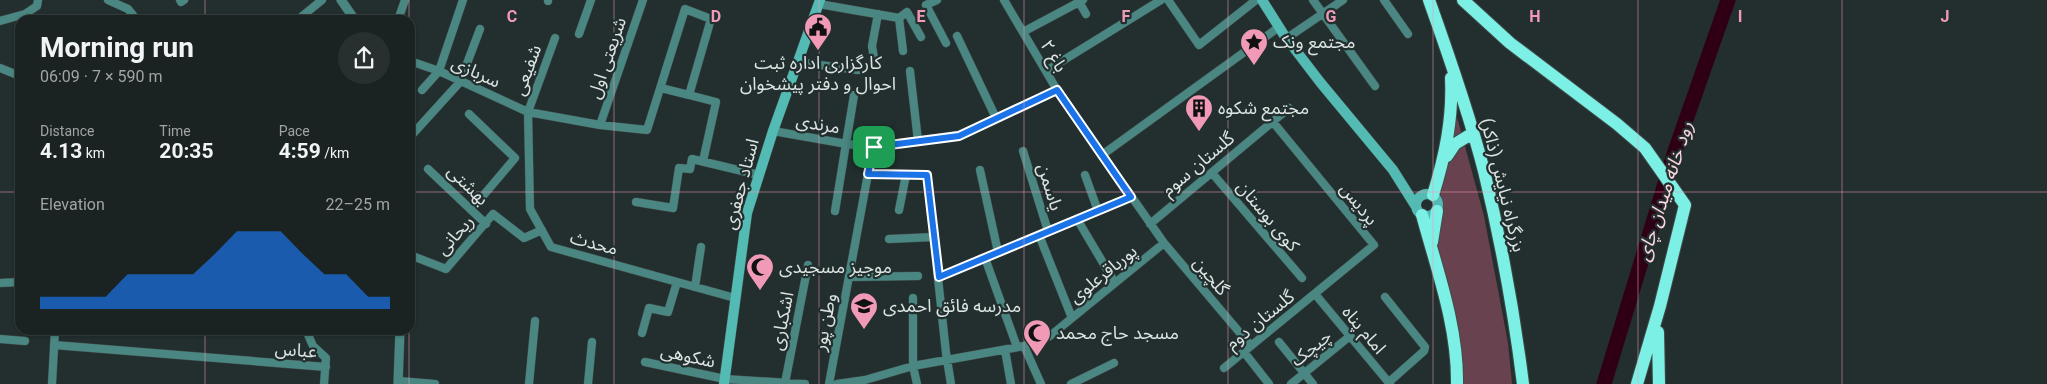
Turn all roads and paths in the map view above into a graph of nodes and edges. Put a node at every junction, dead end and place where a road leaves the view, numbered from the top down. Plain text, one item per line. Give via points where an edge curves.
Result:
1 (38, 0) edge
2 (108, 0) edge
3 (133, 0) edge
4 (180, 0) edge
5 (184, 0) edge
6 (322, 0) edge
7 (341, 0) edge
8 (404, 0) edge
9 (463, 0) edge
10 (591, 0) edge
11 (643, 0) edge
12 (937, 0) edge
13 (1015, 0) edge
14 (1161, 0) edge
15 (1168, 0) edge
16 (1256, 0) edge
17 (1262, 0) edge
18 (1313, 0) edge
19 (1343, 0) edge
20 (1384, 0) edge
21 (1429, 0) edge
22 (1463, 0) edge
23 (1080, 1) edge
24 (819, 2) edge
25 (1005, 2) edge
26 (128, 9) junction
27 (878, 14) junction
28 (1086, 14) dead end
29 (1322, 14) junction
30 (21, 15) edge
31 (133, 15) edge
32 (304, 15) edge
33 (352, 15) edge
34 (400, 15) edge
35 (15, 17) edge
36 (899, 18) junction
37 (0, 21) edge
38 (1279, 27) junction
39 (480, 29) dead end
40 (1023, 32) junction
41 (579, 34) dead end
42 (1408, 34) dead end
43 (957, 36) dead end
44 (921, 37) dead end
45 (555, 38) dead end
46 (1286, 38) junction
47 (946, 43) dead end
48 (903, 51) dead end
49 (874, 58) dead end
50 (1450, 58) junction
51 (798, 62) junction
52 (415, 63) edge
53 (0, 68) edge
54 (858, 70) dead end
55 (910, 71) dead end
56 (1046, 71) junction
57 (439, 72) junction
58 (15, 74) edge
59 (460, 82) junction
60 (1375, 86) dead end
61 (661, 88) junction
62 (422, 90) dead end
63 (1057, 90) junction
64 (689, 95) junction
65 (854, 95) dead end
66 (1288, 108) dead end
67 (528, 112) junction
68 (469, 114) dead end
69 (996, 118) junction
70 (1273, 122) junction
71 (600, 126) junction
72 (773, 131) junction
73 (415, 132) edge
74 (1474, 138) junction
75 (918, 141) junction
76 (847, 144) junction
77 (874, 147) junction
78 (1023, 152) dead end
79 (1102, 155) junction
80 (703, 161) junction
81 (1443, 163) junction
82 (428, 169) dead end
83 (980, 170) dead end
84 (1393, 170) junction
85 (1212, 173) junction
86 (868, 174) junction
87 (759, 175) junction
88 (906, 175) junction
89 (1085, 175) dead end
90 (1427, 195) junction
91 (1131, 197) junction
92 (636, 202) dead end
93 (471, 210) junction
94 (899, 210) dead end
95 (1419, 210) junction
96 (835, 211) dead end
97 (1098, 211) junction
98 (1437, 211) junction
99 (1077, 219) junction
100 (486, 224) junction
101 (1150, 224) junction
102 (542, 230) junction
103 (1048, 231) junction
104 (1039, 235) junction
105 (934, 237) junction
106 (889, 240) dead end
107 (1164, 243) junction
108 (701, 247) dead end
109 (1431, 247) junction
110 (998, 252) junction
111 (415, 257) edge
112 (986, 258) junction
113 (808, 265) dead end
114 (918, 276) dead end
115 (849, 277) junction
116 (939, 277) junction
117 (1302, 278) dead end
118 (15, 282) edge
119 (677, 282) junction
120 (0, 283) edge
121 (1115, 283) junction
122 (694, 287) junction
123 (1315, 294) junction
124 (1385, 297) dead end
125 (735, 298) junction
126 (913, 298) dead end
127 (1660, 306) junction
128 (1072, 318) junction
129 (535, 321) dead end
130 (642, 333) dead end
131 (55, 335) edge
132 (308, 335) edge
133 (400, 335) edge
134 (1350, 336) junction
135 (0, 339) edge
136 (25, 341) dead end
137 (592, 342) dead end
138 (1279, 342) dead end
139 (54, 346) junction
140 (1251, 346) junction
141 (1020, 347) junction
142 (1004, 350) junction
143 (1244, 352) junction
144 (947, 357) junction
145 (645, 362) dead end
146 (1114, 363) dead end
147 (913, 366) junction
148 (326, 367) junction
149 (1224, 368) dead end
150 (1304, 373) junction
151 (398, 382) edge
152 (724, 382) edge
153 (773, 383) edge
154 (785, 383) edge
155 (856, 383) edge
156 (1390, 383) edge
157 (52, 384) edge
158 (324, 384) edge
159 (436, 384) edge
160 (529, 384) edge
161 (588, 384) edge
162 (805, 384) edge
163 (829, 384) edge
164 (838, 384) edge
165 (917, 384) edge
166 (951, 384) edge
167 (1011, 384) edge
168 (1041, 384) edge
169 (1071, 384) edge
170 (1269, 384) edge
171 (1291, 384) edge
172 (1313, 384) edge
173 (1457, 384) edge
174 (1523, 384) edge
175 (1637, 384) edge
176 (1659, 384) edge

1 - 30 street via 37,6
2 - 26 street
3 - 26 street
4 - 5 street
6 - 32 street
7 - 33 street
8 - 34 street
9 - 57 street
10 - 41 street
11 - 71 street, شریعتی اول
12 - 47 street via 926,5
13 - 25 street
14 - 56 street
15 - 16 street via 1199,45
17 - 38 main road
18 - 29 street
19 - 29 street
20 - 42 street
21 - 50 highway, بزرگراه نیایش (ذاکر)
22 - 127 highway via 1510,42 1645,148 1685,205
23 - 28 street
23 - 40 street
24 - 27 street
24 - 51 main road, استاد جعفری
25 - 40 street, باغ ۲
26 - 31 street
27 - 36 street
27 - 49 street via 872,46
29 - 46 street
29 - 60 street
35 - 37 street
36 - 44 street via 907,12
36 - 48 street
38 - 46 main road
38 - 79 street
39 - 59 street
40 - 56 street, باغ ۲
43 - 69 street
45 - 67 street, شفیعی
46 - 84 main road
50 - 74 highway, بزرگراه نیایش (ذاکر)
50 - 81 highway via 1452,102
51 - 54 street
51 - 72 main road, استاد جعفری
52 - 57 street, سربازی
53 - 58 street
55 - 75 street
56 - 63 street, باغ ۲
57 - 59 street, سربازی
57 - 62 street
59 - 67 street, سربازی
59 - 73 street
61 - 64 street
61 - 64 street via 685,9 711,19
61 - 71 street, سربازی via 647,130
63 - 69 street, مرندی
63 - 79 street, باغ ۲
64 - 80 street via 716,102
65 - 76 street
66 - 70 street, گلستان سوم
67 - 71 street, سربازی
67 - 102 street, محدث via 530,209
68 - 93 street via 515,158
69 - 75 street, مرندی via 959,136
70 - 85 street, گلستان سوم
70 - 123 street, پردیس via 1374,245
72 - 76 street, مرندی
72 - 87 main road, استاد جعفری
74 - 81 highway via 1461,139
74 - 174 highway, بزرگراه نیایش (ذاکر) via 1509,285
75 - 77 street, مرندی
76 - 77 street, مرندی
76 - 96 street
77 - 86 street, وطن پور
78 - 103 street, یاسمن
79 - 91 street, باغ ۲
80 - 87 street
80 - 92 street via 692,158 690,169 679,168 673,208
81 - 90 highway
82 - 93 street, بهشتی
83 - 110 street
84 - 90 main road
84 - 95 main road
85 - 101 street, گلستان سوم
85 - 117 street, کوی بوستان
86 - 88 street
86 - 115 street, وطن پور
87 - 125 main road, استاد جعفری via 746,212
88 - 94 street
88 - 105 street via 927,175
89 - 97 street
90 - 95 main road via 1416,201
90 - 98 main road via 1437,199
91 - 97 street
91 - 101 street, باغ ۲
93 - 100 street, بهشتی
95 - 98 main road via 1430,216
95 - 109 highway
97 - 99 street
98 - 109 highway
99 - 103 street
99 - 121 street
100 - 102 street, ریحانی via 493,214 524,238
100 - 111 street, ریحانی via 446,269
101 - 107 street, گلچین
102 - 119 street, محدث via 551,247
103 - 104 street
104 - 110 street
104 - 128 street
105 - 106 street
105 - 116 street
107 - 121 street, پورباقرعلوی
107 - 140 street, گلچین
108 - 122 street
109 - 173 highway via 1445,296
110 - 112 street
112 - 116 street
112 - 141 street
113 - 154 street, اشکباری
114 - 115 street
115 - 163 street, وطن پور
116 - 144 street
118 - 120 street
119 - 122 street, محدث
119 - 130 street via 668,312 649,308
121 - 128 street, پورباقرعلوی
122 - 125 street, محدث
123 - 134 street, امام پناه
123 - 140 street, گلستان دوم
124 - 156 street via 1425,347
125 - 152 main road, استاد جعفری
126 - 147 street
127 - 175 highway
127 - 176 highway via 1657,341
128 - 141 street, پورباقرعلوی via 1050,336
129 - 160 street
131 - 139 street
132 - 148 street via 313,346 326,358
133 - 151 street
134 - 150 street, چیچک
134 - 156 street, امام پناه
135 - 136 street
137 - 161 street
138 - 150 street
139 - 148 street, عباس
139 - 157 street
140 - 143 street, گلستان دوم
141 - 142 street, پورباقرعلوی
141 - 168 street
142 - 144 street, پورباقرعلوی
142 - 167 street
143 - 149 street, گلستان دوم
143 - 170 street
144 - 147 street, پورباقرعلوی
144 - 166 street
145 - 152 street, شکوهی
146 - 169 street
147 - 155 street, پورباقرعلوی
147 - 165 street
148 - 158 street
150 - 171 street, چیچک
150 - 172 street
151 - 159 street
152 - 153 street, شکوهی
153 - 154 street, شکوهی
154 - 162 street, شکوهی
155 - 164 street, پورباقرعلوی

